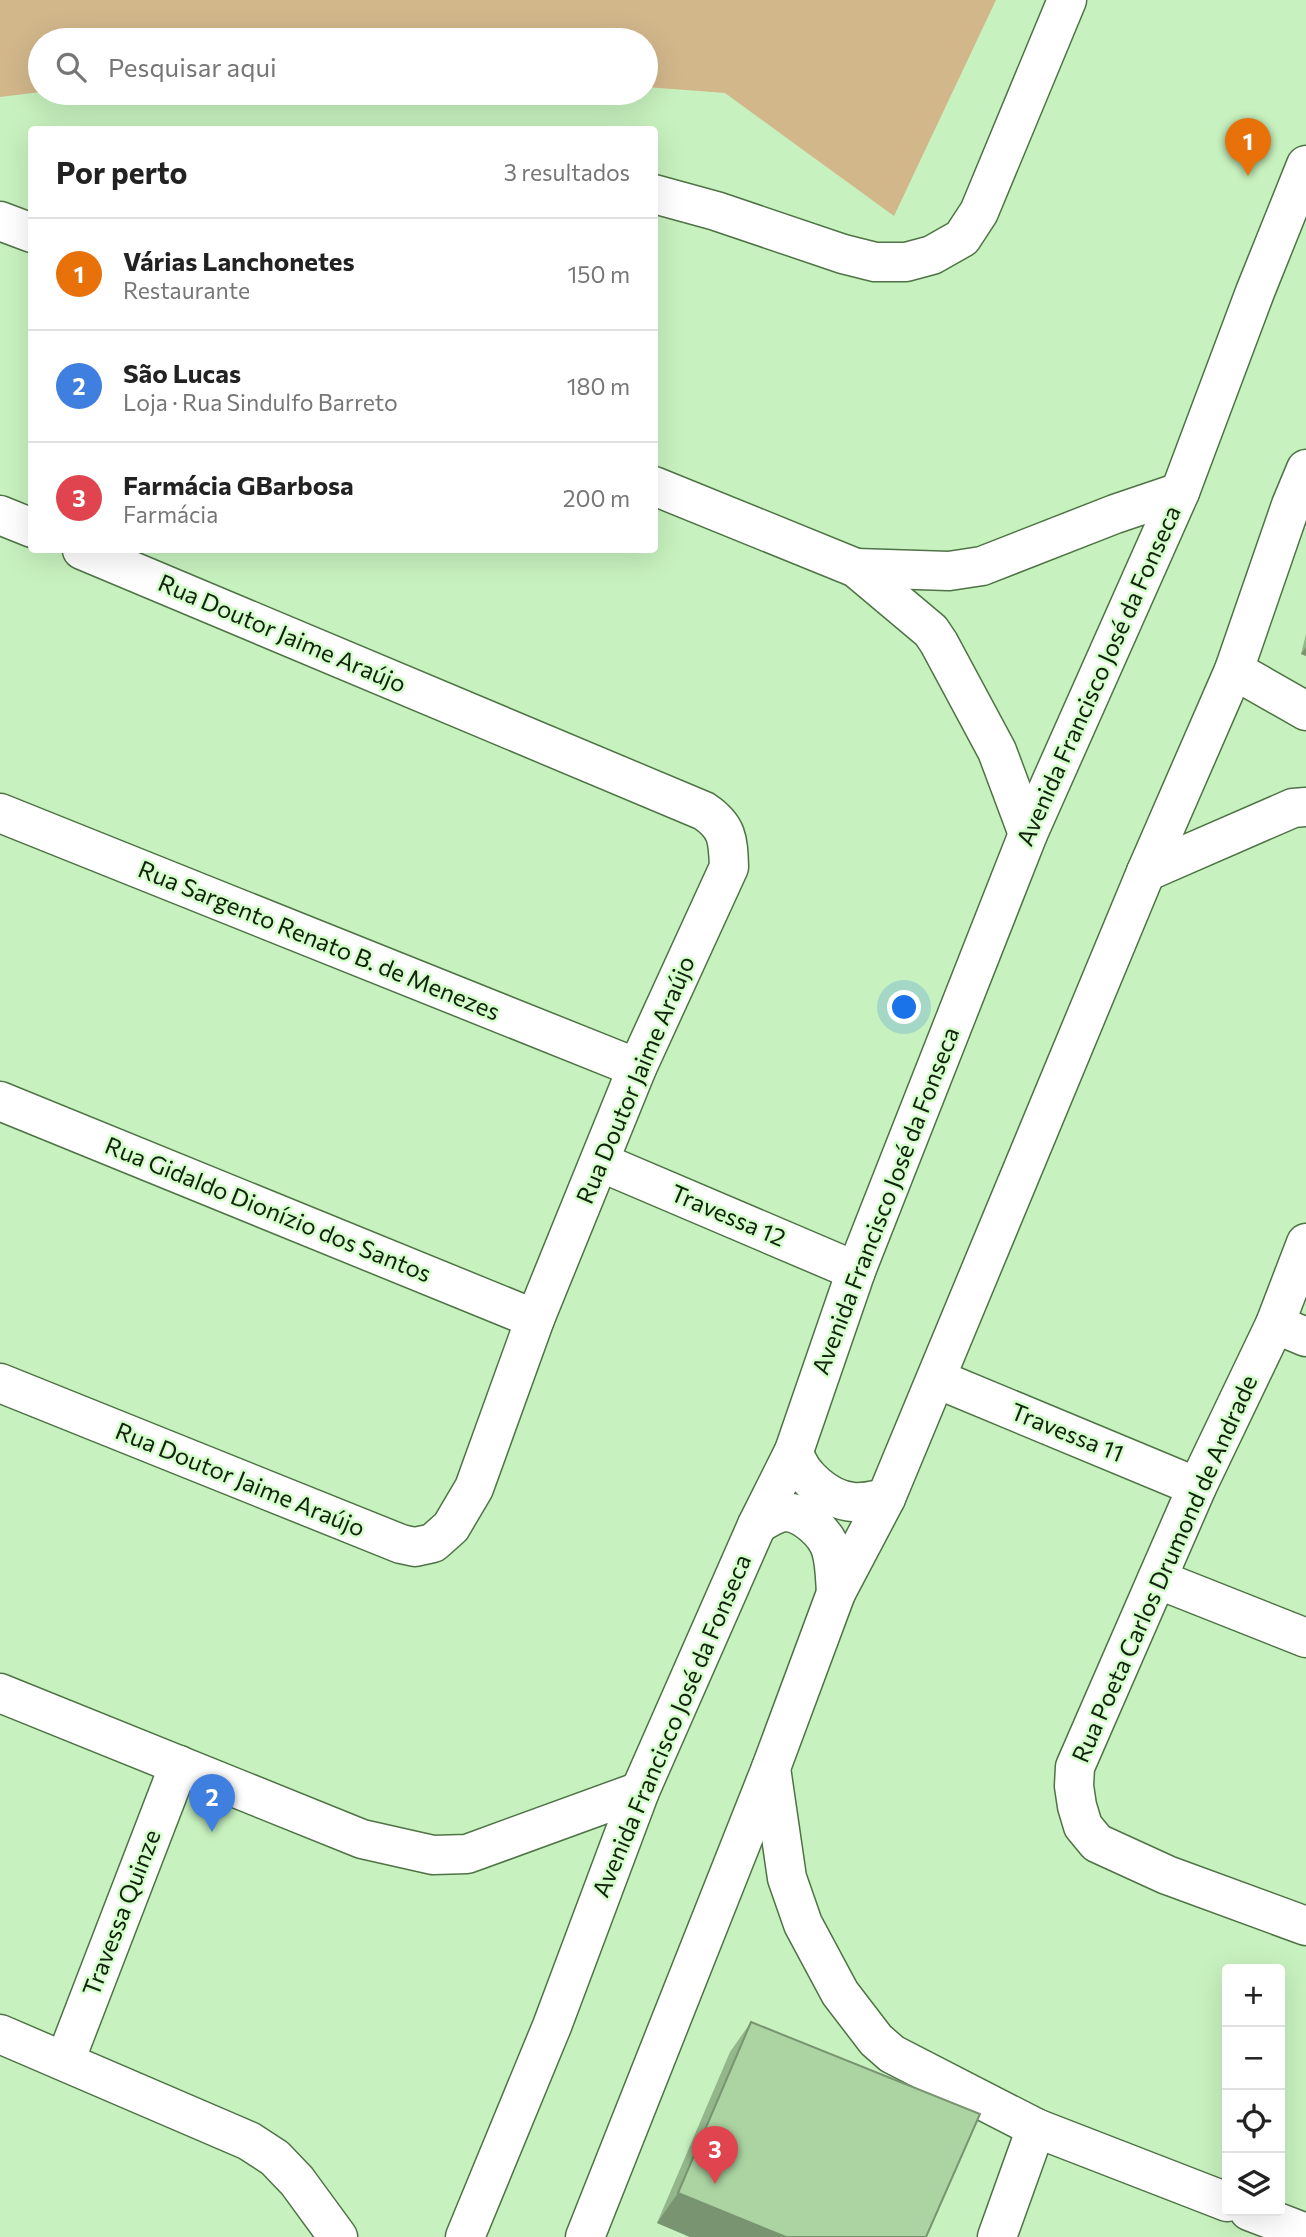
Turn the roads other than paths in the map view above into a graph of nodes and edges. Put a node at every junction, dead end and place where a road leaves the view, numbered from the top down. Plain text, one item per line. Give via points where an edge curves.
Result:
1 (1067, 0) edge
2 (1306, 164) edge
3 (658, 195) edge
4 (28, 204) edge
5 (0, 205) edge
6 (0, 221) edge
7 (28, 232) edge
8 (1306, 469) edge
9 (658, 488) edge
10 (1180, 492) junction
11 (0, 515) edge
12 (28, 526) edge
13 (89, 553) edge
14 (856, 568) junction
15 (1234, 670) junction
16 (1306, 711) edge
17 (1306, 807) edge
18 (0, 813) edge
19 (1028, 834) junction
20 (1146, 872) junction
21 (637, 1068) junction
22 (0, 1101) edge
23 (600, 1162) junction
24 (1306, 1243) edge
25 (856, 1270) junction
26 (535, 1319) junction
27 (1290, 1331) edge
28 (937, 1379) junction
29 (0, 1384) edge
30 (793, 1451) junction
31 (1197, 1487) junction
32 (886, 1498) junction
33 (757, 1525) junction
34 (1157, 1579) junction
35 (836, 1593) junction
36 (1306, 1638) edge
37 (0, 1693) edge
38 (179, 1765) junction
39 (771, 1768) junction
40 (640, 1791) junction
41 (1306, 1926) edge
42 (0, 2034) edge
43 (65, 2061) junction
44 (1036, 2128) junction
45 (1222, 2200) edge
46 (1263, 2216) edge
47 (1306, 2233) edge
48 (338, 2237) edge
49 (465, 2237) edge
50 (585, 2237) edge
51 (997, 2237) edge

1 - 3 street via 979,212 961,238 932,255 906,262 875,262
2 - 10 street, Avenida Francisco José da Fonseca
4 - 5 street
6 - 7 street
8 - 15 street
9 - 14 street
10 - 14 street via 982,566 949,571
10 - 19 street, Avenida Francisco José da Fonseca
11 - 12 street
13 - 21 street, Rua Doutor Jaime Araújo via 714,818 725,832 729,867
14 - 19 street via 931,631 939,643 997,751
15 - 16 street
15 - 20 street
17 - 20 street via 1293,808
18 - 21 street, Rua Sargento Renato B. de Menezes
19 - 25 street, Avenida Francisco José da Fonseca
20 - 28 street
21 - 23 street, Rua Doutor Jaime Araújo
22 - 26 street, Rua Gidaldo Dionízio dos Santos
23 - 25 street, Travessa 12
23 - 26 street, Rua Doutor Jaime Araújo
24 - 27 street, Rua Poeta Carlos Drumond de Andrade
25 - 30 street, Avenida Francisco José da Fonseca
26 - 29 street, Rua Doutor Jaime Araújo via 474,1488 451,1527 433,1543 415,1547
27 - 31 street, Rua Poeta Carlos Drumond de Andrade
28 - 31 street, Travessa 11
28 - 32 street
30 - 32 street via 811,1480 837,1498 854,1502
30 - 33 street, Avenida Francisco José da Fonseca
31 - 34 street, Rua Poeta Carlos Drumond de Andrade
32 - 35 street
33 - 35 street via 787,1512 820,1531 831,1549
33 - 40 street, Avenida Francisco José da Fonseca
34 - 36 street
34 - 41 street, Rua Poeta Carlos Drumond de Andrade via 1075,1767 1074,1786 1083,1826 1097,1843 1113,1852
35 - 39 street
37 - 38 street
38 - 40 street via 362,1839 433,1855 467,1854
38 - 43 street, Travessa Quinze
39 - 44 street via 787,1878 803,1924 860,2021 892,2054
39 - 50 street
40 - 49 street, Avenida Francisco José da Fonseca via 552,2026
42 - 43 street
43 - 48 street via 249,2141 275,2158 297,2181
44 - 45 street
44 - 51 street
46 - 47 street

